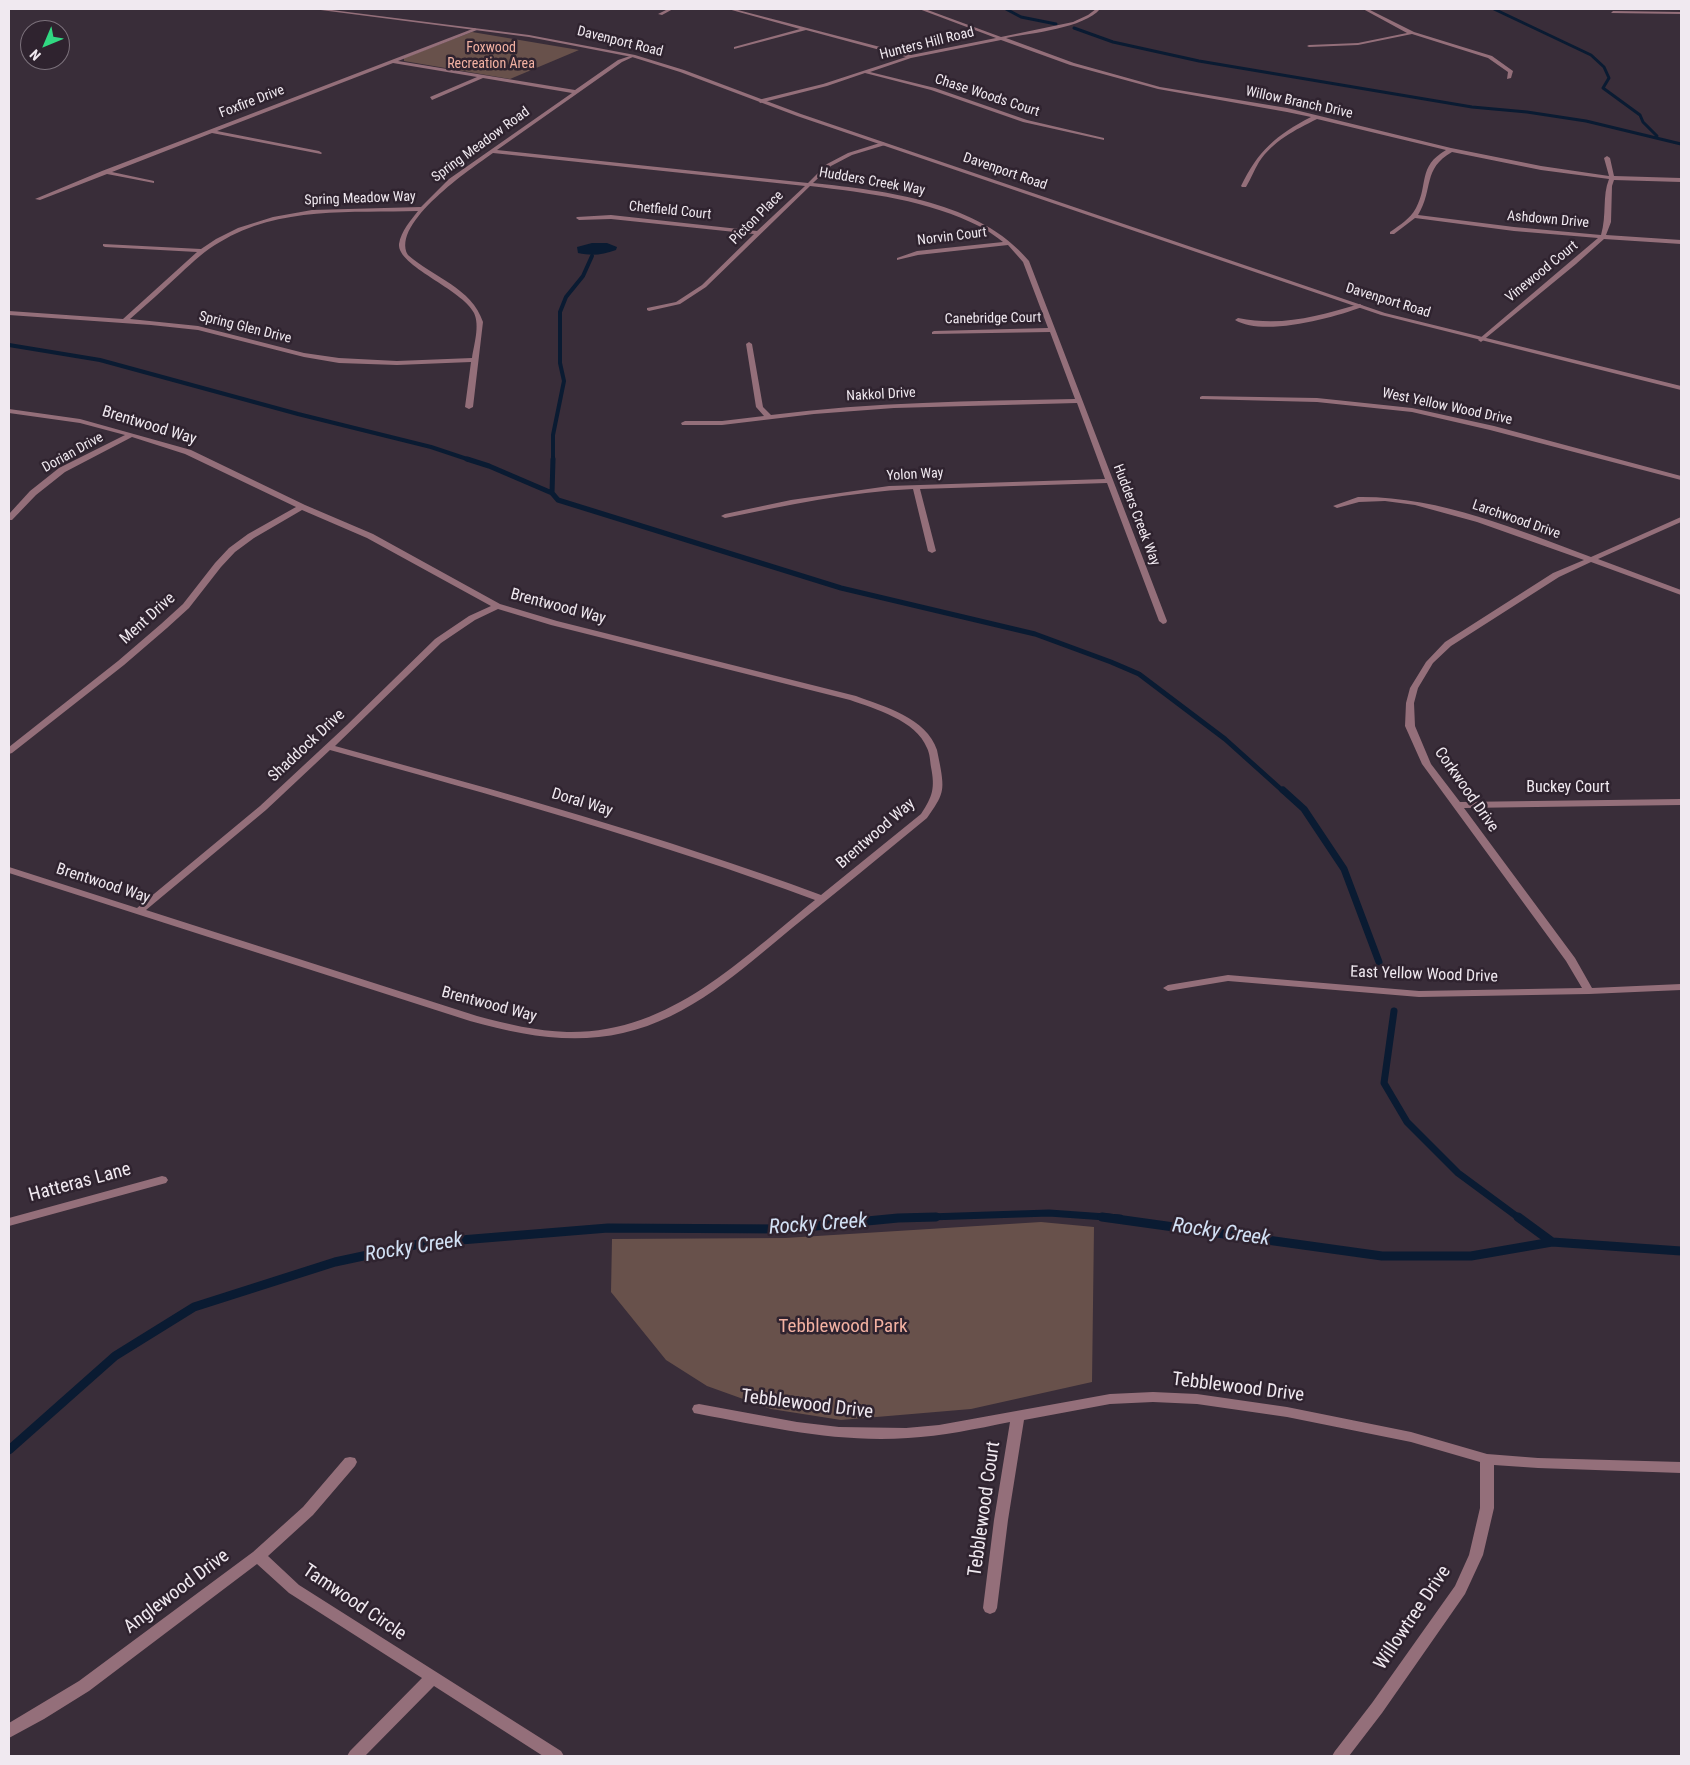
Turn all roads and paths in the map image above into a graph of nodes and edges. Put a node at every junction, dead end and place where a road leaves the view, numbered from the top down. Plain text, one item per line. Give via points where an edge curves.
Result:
1 (315, 9) edge
2 (671, 9) edge
3 (730, 9) edge
4 (921, 9) edge
5 (1098, 9) edge
6 (1364, 9) edge
7 (1613, 12) dead end
8 (1681, 13) edge
9 (660, 14) dead end
10 (806, 28) junction
11 (475, 29) junction
12 (1412, 33) junction
13 (1000, 38) junction
14 (1309, 46) dead end
15 (736, 48) dead end
16 (633, 56) junction
17 (910, 57) junction
18 (391, 61) junction
19 (865, 72) junction
20 (482, 76) junction
21 (1509, 78) dead end
22 (576, 92) junction
23 (432, 98) dead end
24 (760, 101) junction
25 (1316, 117) junction
26 (209, 131) junction
27 (1102, 139) dead end
28 (883, 144) junction
29 (1451, 150) junction
30 (493, 151) junction
31 (319, 153) dead end
32 (1607, 158) dead end
33 (104, 172) junction
34 (1612, 178) junction
35 (1681, 180) edge
36 (152, 182) dead end
37 (808, 184) junction
38 (1244, 186) dead end
39 (38, 199) dead end
40 (423, 209) junction
41 (1414, 216) junction
42 (579, 218) dead end
43 (758, 233) junction
44 (1392, 233) dead end
45 (1603, 237) junction
46 (1681, 242) edge
47 (1009, 243) junction
48 (105, 245) dead end
49 (202, 251) junction
50 (899, 259) dead end
51 (1360, 306) junction
52 (649, 309) dead end
53 (9, 313) edge
54 (1238, 320) dead end
55 (123, 322) junction
56 (1052, 330) junction
57 (934, 333) dead end
58 (1481, 340) junction
59 (749, 344) dead end
60 (475, 360) junction
61 (1681, 388) edge
62 (1202, 398) dead end
63 (1079, 401) junction
64 (469, 406) dead end
65 (9, 410) edge
66 (769, 418) junction
67 (684, 423) dead end
68 (131, 435) junction
69 (1681, 478) edge
70 (1109, 481) junction
71 (916, 487) junction
72 (1337, 506) dead end
73 (302, 507) junction
74 (725, 516) dead end
75 (9, 518) edge
76 (1681, 519) edge
77 (932, 551) dead end
78 (1590, 559) junction
79 (1681, 593) edge
80 (497, 606) junction
81 (1163, 622) dead end
82 (329, 747) junction
83 (9, 751) edge
84 (1681, 802) edge
85 (1456, 805) junction
86 (9, 870) edge
87 (822, 899) junction
88 (139, 911) junction
89 (1681, 987) edge
90 (1168, 988) dead end
91 (1589, 991) junction
92 (162, 1180) dead end
93 (9, 1222) edge
94 (699, 1409) dead end
95 (1018, 1416) junction
96 (1488, 1458) junction
97 (350, 1462) dead end
98 (1681, 1468) edge
99 (258, 1556) junction
100 (990, 1608) dead end
101 (432, 1678) junction
102 (9, 1731) edge
103 (355, 1756) edge
104 (556, 1756) edge
105 (1340, 1756) edge

1 - 11 street, Davenport Road
2 - 9 street
3 - 10 street
4 - 13 street, Willow Branch Drive
5 - 13 street, Hunters Hill Road via 1074,23
6 - 12 street
7 - 8 street
10 - 15 street
10 - 17 street
11 - 16 street, Davenport Road via 551,39
11 - 18 street, Foxfire Drive
12 - 14 street via 1358,44
12 - 21 street via 1490,57 1511,72
13 - 17 street, Hunters Hill Road
13 - 25 street, Willow Branch Drive via 1072,64 1142,84
16 - 22 street, Spring Meadow Road via 620,61
16 - 24 street, Davenport Road
17 - 19 street, Hunters Hill Road
18 - 20 street
18 - 26 street, Foxfire Drive
19 - 24 street, Hunters Hill Road
19 - 27 street, Chase Woods Court via 934,89 1025,121
20 - 22 street
20 - 23 street
22 - 30 street, Spring Meadow Road
24 - 28 street, Davenport Road
25 - 29 street, Willow Branch Drive
25 - 38 street via 1289,131 1267,149 1254,164
26 - 31 street
26 - 33 street, Foxfire Drive
28 - 37 street, Picton Place via 836,160
28 - 51 street, Davenport Road
29 - 34 street, Willow Branch Drive
29 - 41 street via 1432,163
30 - 37 street, Hudders Creek Way
30 - 40 street, Spring Meadow Road via 451,180
32 - 34 street
33 - 36 street
33 - 39 street, Foxfire Drive
34 - 35 street, Willow Branch Drive
34 - 45 street via 1608,222
37 - 43 street, Picton Place
37 - 47 street, Hudders Creek Way via 928,204 984,226
40 - 49 street, Spring Meadow Way via 337,210 292,215 240,229
40 - 60 street, Spring Meadow Road via 405,234 402,250 411,262 477,310 480,322
41 - 44 street
41 - 45 street, Ashdown Drive
42 - 43 street, Chetfield Court via 611,217
43 - 52 street, Picton Place via 718,275 688,298 673,305
45 - 46 street, Ashdown Drive
45 - 58 street, Vinewood Court
47 - 50 street, Norvin Court via 918,253
47 - 56 street, Hudders Creek Way via 1026,261
48 - 49 street
49 - 55 street, Spring Meadow Way
51 - 54 street via 1290,323
51 - 58 street, Davenport Road
53 - 55 street, Spring Glen Drive
55 - 60 street, Spring Glen Drive via 207,330 338,361
56 - 57 street, Canebridge Court
56 - 63 street, Hudders Creek Way
58 - 61 street, Davenport Road
59 - 66 street via 760,407
60 - 64 street, Spring Meadow Road
62 - 69 street, West Yellow Wood Drive via 1317,400 1412,410
63 - 66 street, Nakkol Drive via 875,407
63 - 70 street, Hudders Creek Way
65 - 68 street, Brentwood Way via 80,421
66 - 67 street, Nakkol Drive via 710,424
68 - 73 street, Brentwood Way via 188,452
68 - 75 street, Dorian Drive via 62,470
70 - 71 street, Yolon Way
70 - 81 street, Hudders Creek Way
71 - 74 street, Yolon Way via 854,492
71 - 77 street
72 - 78 street, Larchwood Drive via 1368,499 1438,508 1482,520
73 - 80 street, Brentwood Way via 370,536
73 - 83 street, Ment Drive via 232,550 186,606 164,626
76 - 78 street, Corkwood Drive
78 - 79 street, Larchwood Drive
78 - 85 street, Corkwood Drive via 1556,575 1468,630 1439,652 1421,674 1410,704 1410,726 1427,764
80 - 82 street, Shaddock Drive via 438,641
80 - 87 street, Brentwood Way via 853,698 892,712 912,724 932,748 939,784 935,800 924,816
82 - 87 street, Doral Way via 526,802 776,881
82 - 88 street, Shaddock Drive via 263,808
84 - 85 street, Buckey Court
85 - 91 street, Corkwood Drive via 1571,960
86 - 88 street, Brentwood Way
87 - 88 street, Brentwood Way via 736,969 678,1009 625,1029 581,1036 547,1036 474,1019
89 - 91 street, East Yellow Wood Drive
90 - 91 street, East Yellow Wood Drive via 1228,978 1419,994
92 - 93 street, Hatteras Lane
94 - 95 street, Tebblewood Drive via 797,1427 874,1434 939,1430
95 - 96 street, Tebblewood Drive via 1110,1399 1197,1398 1411,1437
95 - 100 street, Tebblewood Court
96 - 98 street, Tebblewood Drive
96 - 105 street, Willowtree Drive via 1488,1508 1476,1555 1460,1590
97 - 99 street, Anglewood Drive via 308,1511
99 - 101 street, Tamwood Circle via 294,1589
99 - 102 street, Anglewood Drive via 84,1686
101 - 103 street
101 - 104 street, Tamwood Circle

